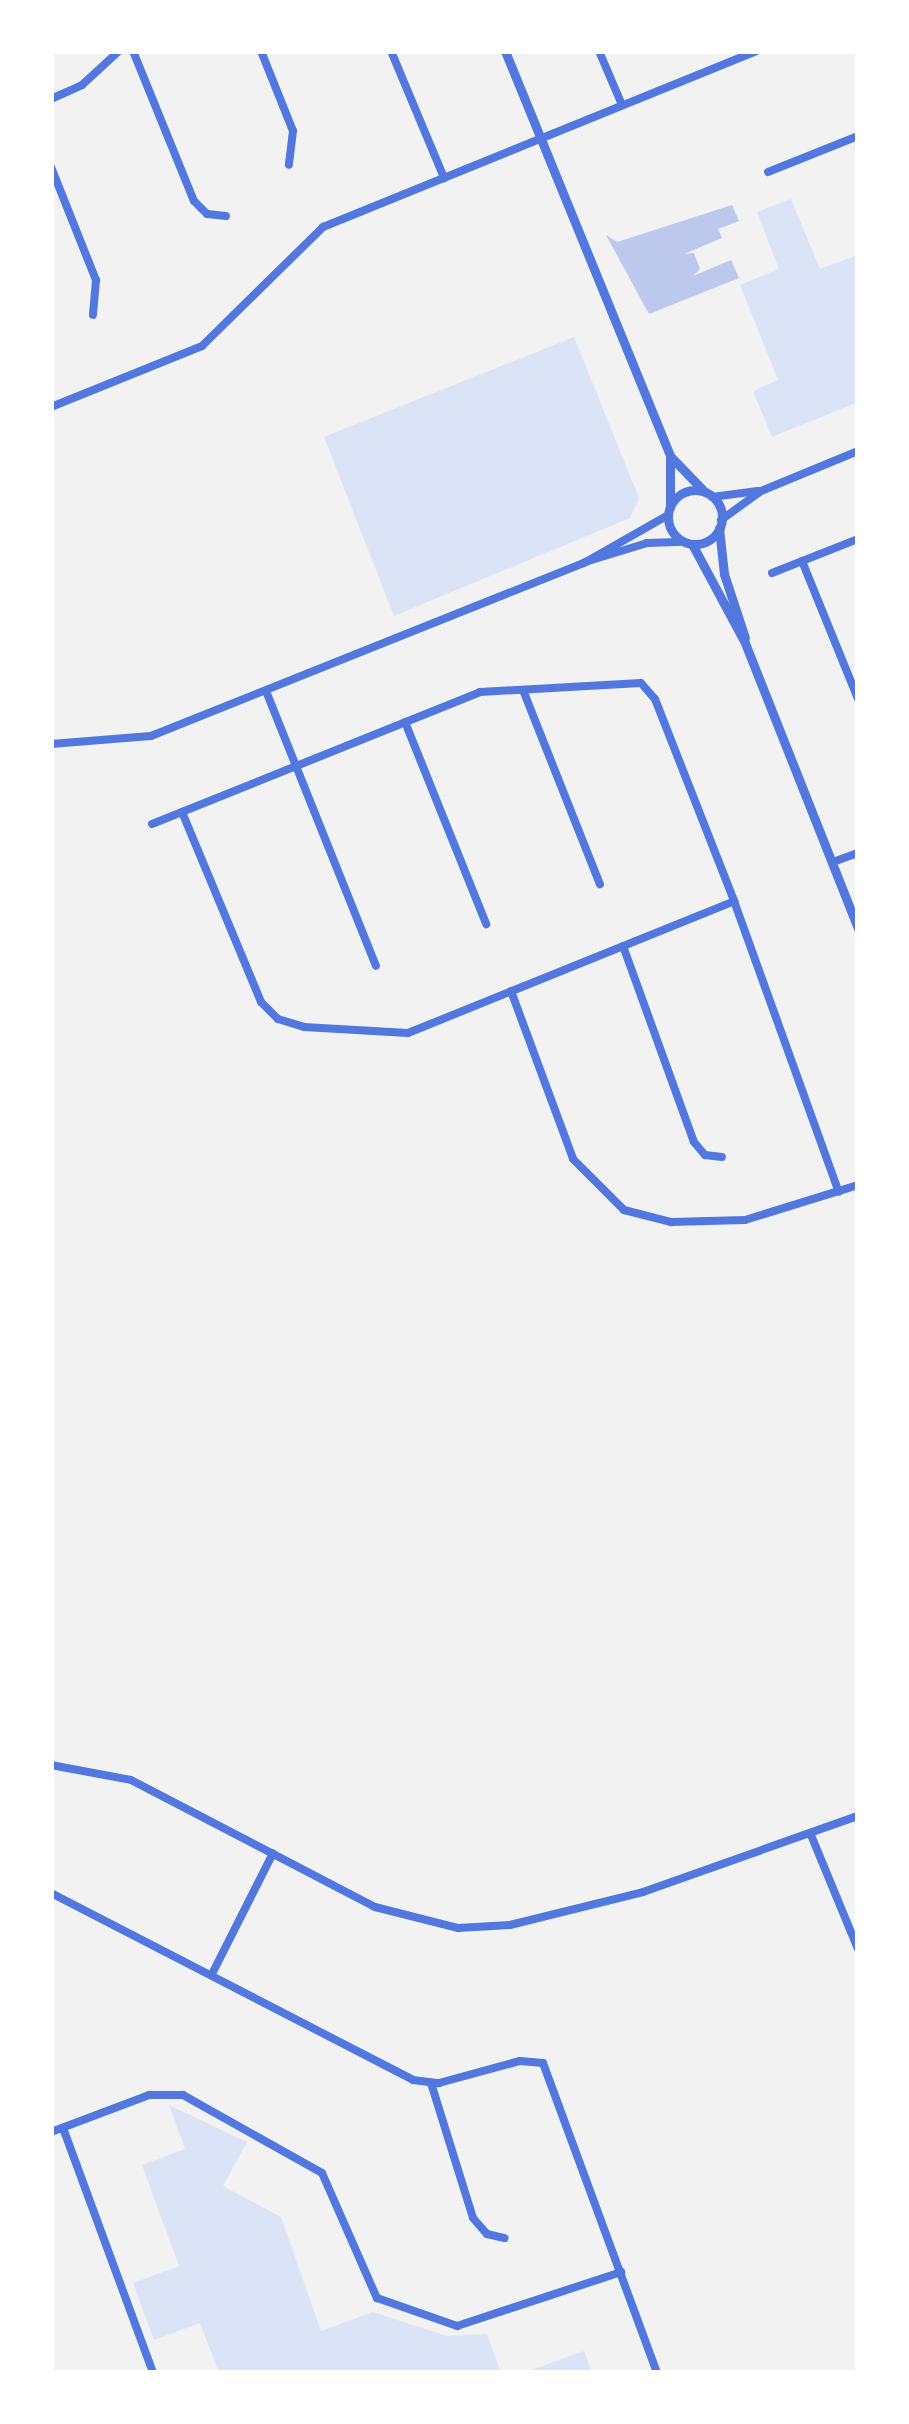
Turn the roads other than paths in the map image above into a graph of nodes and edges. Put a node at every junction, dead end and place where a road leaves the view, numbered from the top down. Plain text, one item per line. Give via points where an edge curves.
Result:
1 (119, 51) edge
2 (134, 51) edge
3 (262, 51) edge
4 (391, 51) edge
5 (506, 51) edge
6 (599, 51) edge
7 (757, 51) edge
8 (51, 99) edge
9 (622, 105) junction
10 (858, 136) edge
11 (541, 139) junction
12 (290, 165) dead end
13 (51, 167) edge
14 (768, 172) dead end
15 (445, 178) junction
16 (226, 216) dead end
17 (93, 315) dead end
18 (51, 407) edge
19 (858, 451) edge
20 (670, 456) junction
21 (761, 491) junction
22 (709, 495) junction
23 (669, 511) junction
24 (720, 524) junction
25 (858, 538) edge
26 (688, 543) junction
27 (802, 561) junction
28 (584, 562) junction
29 (772, 573) dead end
30 (746, 643) junction
31 (523, 690) junction
32 (266, 691) junction
33 (858, 699) edge
34 (405, 722) junction
35 (51, 743) edge
36 (296, 767) junction
37 (182, 812) junction
38 (152, 824) dead end
39 (858, 853) edge
40 (833, 862) junction
41 (600, 884) dead end
42 (734, 901) junction
43 (486, 924) dead end
44 (858, 929) edge
45 (623, 946) junction
46 (376, 966) dead end
47 (511, 991) junction
48 (722, 1157) dead end
49 (858, 1185) edge
50 (839, 1192) junction
51 (51, 1765) edge
52 (858, 1816) edge
53 (811, 1835) junction
54 (273, 1853) junction
55 (51, 1893) edge
56 (858, 1949) edge
57 (213, 1972) junction
58 (431, 2083) junction
59 (63, 2128) junction
60 (51, 2132) edge
61 (505, 2238) dead end
62 (621, 2272) junction
63 (153, 2373) edge
64 (657, 2373) edge

1 - 8 street via 82,86
2 - 16 street via 194,201 207,214
3 - 12 street via 296,139
4 - 15 street
5 - 11 street
6 - 9 street
7 - 9 street
9 - 11 street
10 - 14 street
11 - 15 street
11 - 20 street
13 - 17 street via 96,280
15 - 18 street via 323,227 202,346
19 - 21 street
20 - 22 street
20 - 23 street
21 - 22 street
21 - 24 street
22 - 23 street via 688,491
22 - 24 street
23 - 26 street
23 - 28 street
24 - 26 street
24 - 30 street via 724,574
25 - 27 street
26 - 28 street
26 - 30 street
27 - 29 street
27 - 33 street
28 - 32 street
30 - 40 street
31 - 34 street via 479,692
31 - 41 street
31 - 42 street via 587,691 625,679 650,690
32 - 35 street via 151,736
32 - 36 street
34 - 36 street
34 - 43 street
36 - 37 street
36 - 46 street
37 - 38 street
37 - 47 street via 255,988 278,1018 389,1037
39 - 40 street
40 - 44 street
42 - 45 street
42 - 50 street
45 - 47 street
45 - 48 street via 694,1142 705,1156
47 - 50 street via 573,1159 624,1210 671,1222 745,1220
49 - 50 street
51 - 54 street via 131,1780
52 - 53 street
53 - 54 street via 643,1892 485,1928 397,1916
53 - 56 street
54 - 57 street
55 - 57 street
57 - 58 street
58 - 61 street via 473,2218
58 - 62 street via 520,2061 543,2063
59 - 60 street
59 - 62 street via 170,2092 311,2164 337,2195 370,2288 396,2311 479,2324
59 - 63 street
62 - 64 street

